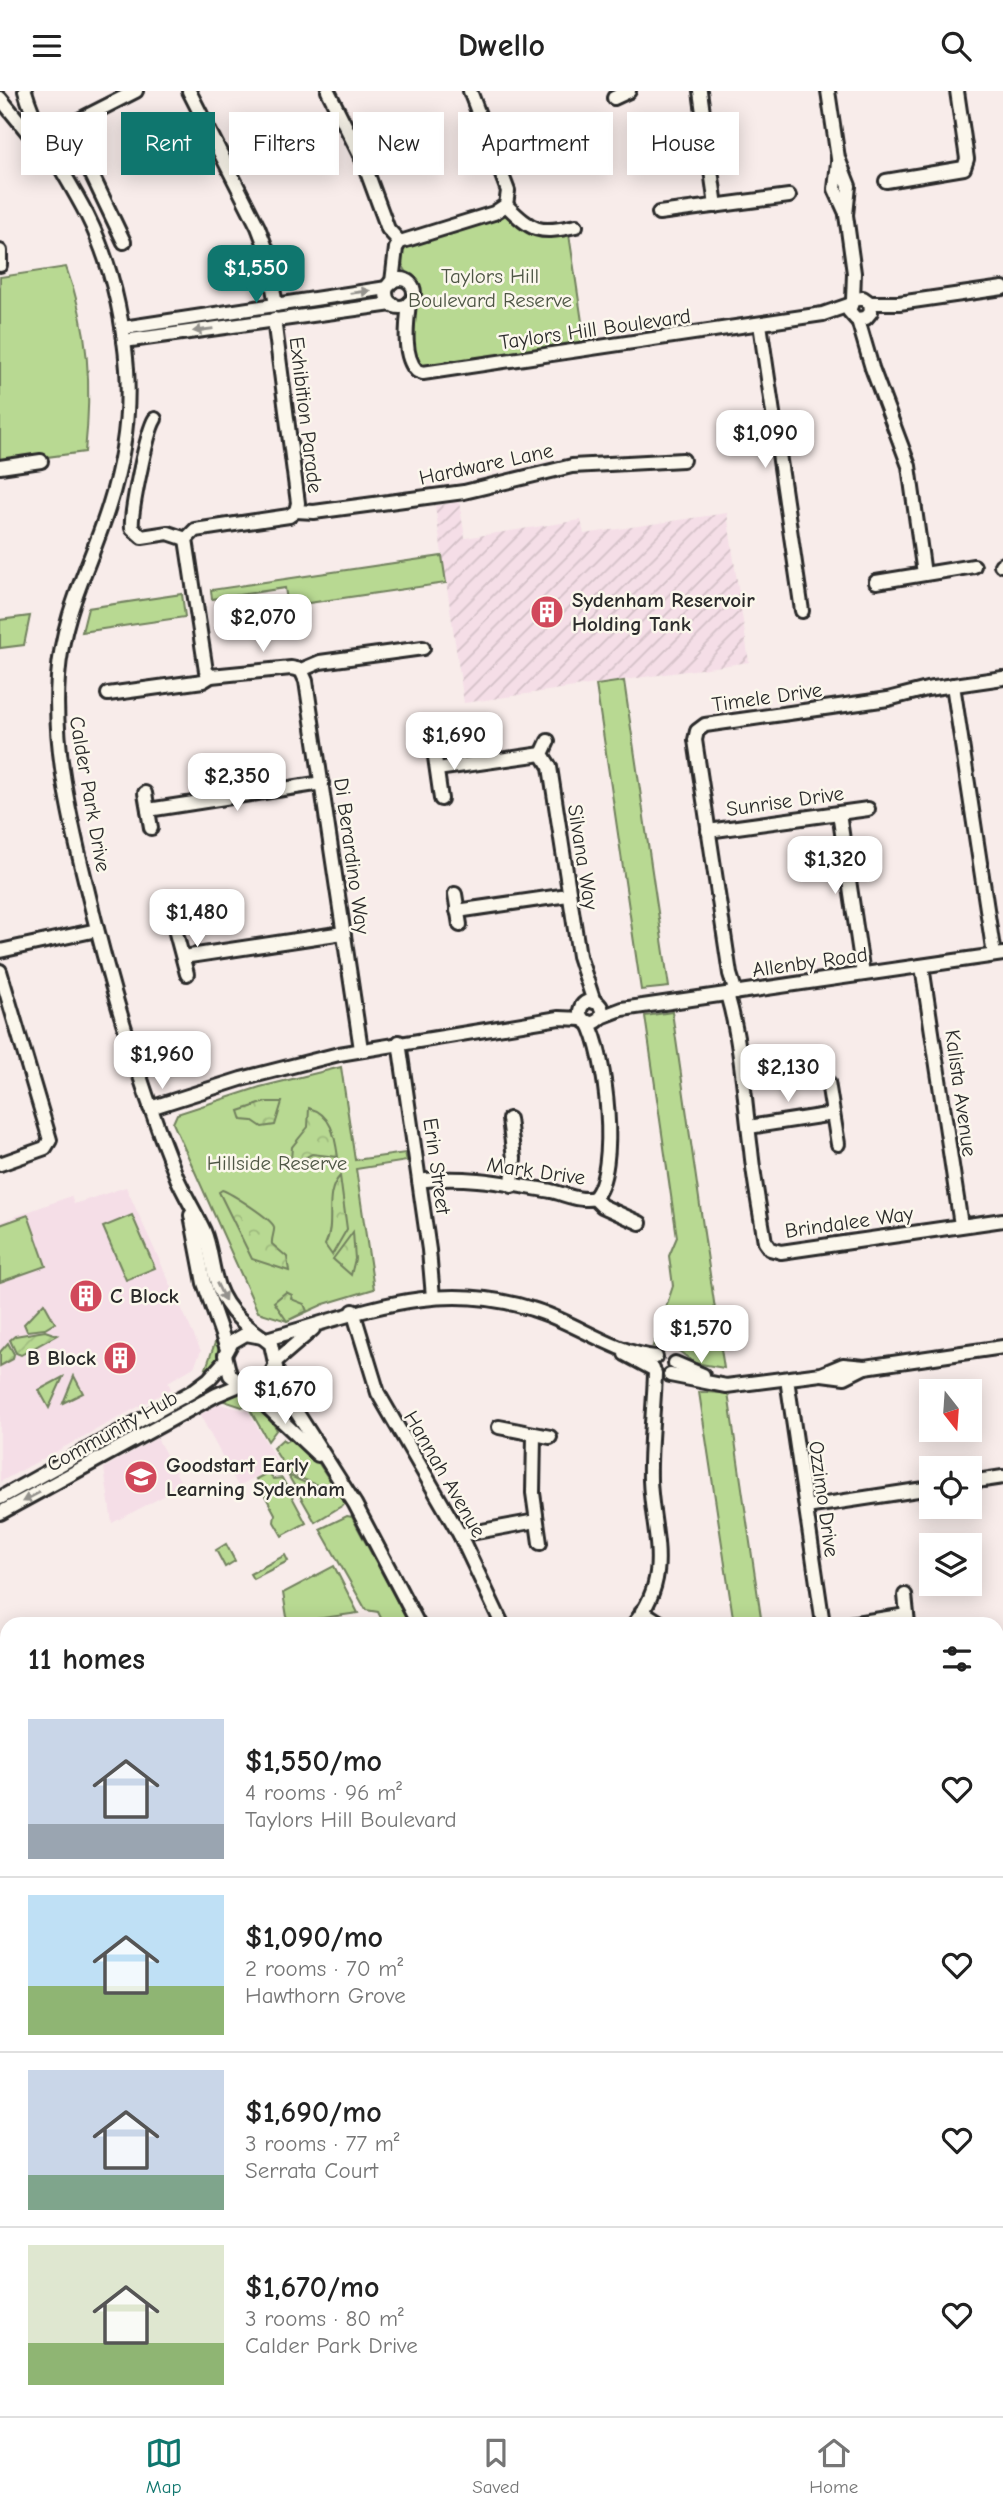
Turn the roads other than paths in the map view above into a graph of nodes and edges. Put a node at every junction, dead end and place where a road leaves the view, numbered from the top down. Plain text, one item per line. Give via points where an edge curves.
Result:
1 (10, 91) edge
2 (25, 91) edge
3 (136, 91) edge
4 (189, 91) edge
5 (328, 91) edge
6 (470, 91) edge
7 (629, 91) edge
8 (700, 91) edge
9 (828, 91) edge
10 (957, 91) edge
11 (0, 96) edge
12 (614, 98) dead end
13 (886, 181) dead end
14 (68, 184) junction
15 (789, 196) dead end
16 (506, 205) junction
17 (716, 205) junction
18 (659, 213) dead end
19 (576, 226) dead end
20 (124, 241) dead end
21 (400, 242) junction
22 (0, 251) edge
23 (0, 265) edge
24 (394, 283) junction
25 (1003, 288) edge
26 (409, 303) junction
27 (276, 305) junction
28 (394, 305) junction
29 (860, 309) junction
30 (274, 319) junction
31 (760, 324) junction
32 (123, 328) junction
33 (407, 329) junction
34 (124, 341) junction
35 (155, 419) dead end
36 (684, 460) dead end
37 (41, 461) dead end
38 (0, 467) edge
39 (296, 510) junction
40 (186, 539) junction
41 (974, 566) dead end
42 (924, 574) junction
43 (876, 582) dead end
44 (802, 611) dead end
45 (423, 647) dead end
46 (301, 670) junction
47 (211, 676) junction
48 (1003, 678) edge
49 (953, 685) junction
50 (108, 694) dead end
51 (548, 741) dead end
52 (434, 750) dead end
53 (542, 754) junction
54 (437, 769) junction
55 (322, 783) junction
56 (145, 793) dead end
57 (441, 799) dead end
58 (868, 809) dead end
59 (148, 810) junction
60 (839, 813) junction
61 (151, 828) dead end
62 (708, 831) junction
63 (455, 894) dead end
64 (568, 895) junction
65 (457, 911) junction
66 (460, 925) dead end
67 (96, 927) junction
68 (176, 933) dead end
69 (343, 933) junction
70 (0, 951) edge
71 (998, 954) edge
72 (183, 957) junction
73 (922, 966) junction
74 (0, 971) edge
75 (187, 974) dead end
76 (863, 974) junction
77 (731, 994) junction
78 (591, 1013) junction
79 (399, 1042) junction
80 (361, 1049) junction
81 (828, 1082) dead end
82 (151, 1111) junction
83 (833, 1114) junction
84 (509, 1119) dead end
85 (749, 1127) junction
86 (838, 1144) dead end
87 (0, 1164) edge
88 (419, 1181) junction
89 (512, 1186) junction
90 (594, 1198) junction
91 (189, 1206) junction
92 (1003, 1220) edge
93 (640, 1223) dead end
94 (961, 1225) junction
95 (433, 1297) junction
96 (350, 1312) junction
97 (322, 1323) junction
98 (264, 1338) junction
99 (1003, 1347) edge
100 (226, 1355) junction
101 (276, 1363) junction
102 (662, 1369) junction
103 (787, 1379) junction
104 (243, 1384) junction
105 (151, 1414) junction
106 (159, 1427) junction
107 (499, 1427) dead end
108 (534, 1435) junction
109 (550, 1437) dead end
110 (76, 1455) junction
111 (84, 1469) junction
112 (333, 1470) junction
113 (1003, 1477) edge
114 (982, 1480) edge
115 (919, 1490) edge
116 (0, 1498) edge
117 (806, 1507) junction
118 (0, 1513) edge
119 (536, 1521) junction
120 (460, 1535) junction
121 (540, 1543) dead end
122 (905, 1595) dead end
123 (642, 1611) junction
124 (414, 1617) edge
125 (499, 1617) edge
126 (638, 1617) edge
127 (651, 1617) edge
128 (822, 1617) edge
129 (908, 1617) edge

1 - 11 street
2 - 14 street, Calder Park Drive via 33,117
3 - 20 street via 75,122 71,131
4 - 27 street via 258,226
5 - 21 street via 363,161 388,229
6 - 16 street via 508,191
7 - 12 street
8 - 17 street
9 - 29 street via 838,158 835,189 846,215
10 - 13 street via 967,159 964,168
11 - 14 street, Calder Park Drive
14 - 32 street, Calder Park Drive via 102,251
15 - 17 street
16 - 19 street via 529,228 542,231
16 - 21 street via 494,213
17 - 18 street
21 - 24 street
22 - 23 street
24 - 26 street via 413,288
27 -> 24 street
24 - 28 street via 387,297
25 - 29 street, Taylors Hill Boulevard
26 - 28 street
26 - 33 street, Taylors Hill Boulevard
27 - 32 street
28 - 30 street
28 - 33 street, Taylors Hill Boulevard
29 - 31 street, Taylors Hill Boulevard
29 - 42 street via 872,368 909,466
30 -> 34 street
30 - 39 street, Exhibition Parade
31 - 33 street, Taylors Hill Boulevard via 423,373 413,367
31 - 44 street
32 - 34 street, Calder Park Drive
34 - 67 street, Calder Park Drive via 127,397 122,453 109,507 69,611 57,699 70,811
35 - 40 street via 149,428 132,529 142,537 168,533
36 - 39 street, Hardware Lane via 589,464 464,492 314,512
37 - 38 street
39 - 40 street, Exhibition Parade via 289,516 195,530
40 - 47 street via 206,671
41 - 42 street
42 - 43 street
45 - 46 street via 320,662
46 - 47 street
46 - 55 street, Di Berardino Way
47 - 50 street
48 - 49 street, Timele Drive
49 - 62 street, Timele Drive via 700,727 695,740
49 - 71 street
51 - 53 street
52 - 54 street
53 - 54 street
53 - 64 street, Silvana Way via 550,767
54 - 57 street
55 - 59 street
55 - 69 street, Di Berardino Way
56 - 59 street
58 - 60 street, Sunrise Drive
59 - 61 street
60 - 62 street, Sunrise Drive
60 - 76 street
62 - 77 street, Timele Drive
63 - 65 street
64 - 65 street
64 - 78 street, Silvana Way
65 - 66 street
67 - 70 street
67 - 82 street, Calder Park Drive
68 - 72 street
69 - 72 street
69 - 80 street, Di Berardino Way
71 - 73 street, Allenby Road
72 - 75 street
73 - 76 street, Allenby Road
73 - 94 street, Kalista Avenue
74 - 87 street via 50,1140 45,1148
76 - 77 street, Allenby Road
77 - 78 street, Allenby Road
77 - 85 street, Brindalee Way
78 - 79 street, Allenby Road
78 - 90 street, Silvana Way via 610,1146
79 - 80 street, Allenby Road
79 - 88 street, Erin Street
80 - 82 street, Allenby Road via 289,1065
81 - 83 street
82 - 91 street, Calder Park Drive
83 - 85 street
83 - 86 street
84 - 89 street
85 - 94 street, Brindalee Way via 765,1242 775,1252
88 - 89 street, Mark Drive via 443,1177
88 - 95 street, Erin Street
89 - 90 street, Mark Drive
90 - 93 street, Mark Drive
91 -> 98 street, Calder Park Drive via 207,1240 223,1297 241,1322
91 - 100 street, Calder Park Drive via 204,1283
92 - 94 street, Brindalee Way
95 - 96 street
95 - 102 street via 495,1300 530,1308
96 - 97 street
96 - 120 street, Hannah Avenue via 390,1418
97 - 98 street
97 - 101 street
98 - 100 street via 238,1337
98 - 101 street via 274,1349
99 - 103 street via 865,1367 843,1365
100 - 104 street via 230,1375
100 - 105 street, Community Hub via 203,1385
101 - 104 street via 267,1380
101 - 112 street via 280,1386
102 - 103 street via 762,1383
102 - 123 street via 650,1481 660,1555
103 - 117 street, Ozzimo Drive
104 - 106 street, Community Hub
104 - 112 street
105 - 106 street
105 - 110 street, Community Hub
106 - 111 street, Community Hub
107 - 108 street
108 - 109 street
108 - 119 street
110 - 111 street
110 - 116 street, Community Hub
111 -> 118 street, Community Hub
112 - 124 street via 376,1540
113 - 114 street
115 - 117 street
117 - 128 street, Ozzimo Drive
119 - 120 street
119 - 121 street
120 - 125 street, Hannah Avenue
122 - 129 street
123 - 126 street
123 - 127 street

